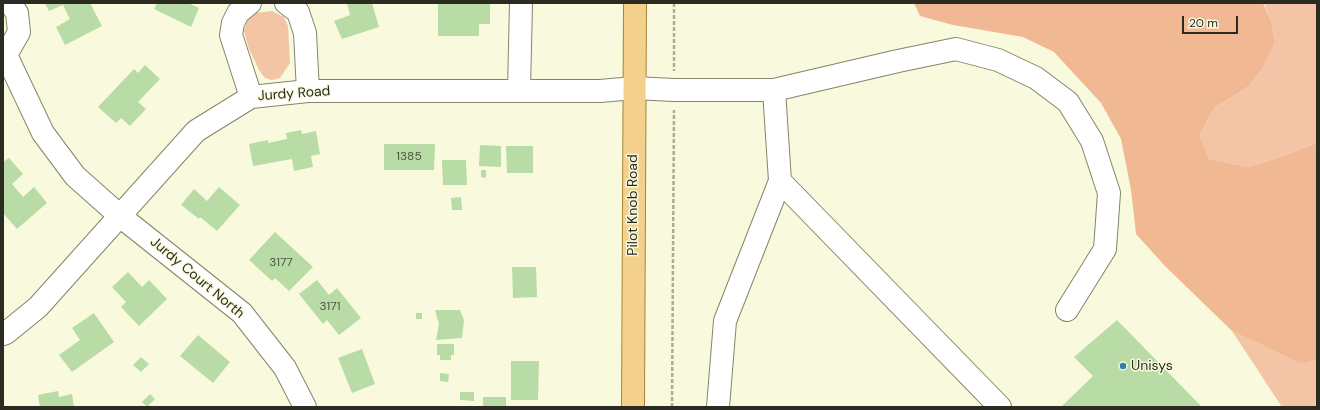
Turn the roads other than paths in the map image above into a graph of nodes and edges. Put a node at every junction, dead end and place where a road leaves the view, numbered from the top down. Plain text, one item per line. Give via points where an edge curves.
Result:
1 (10, 3) edge
2 (250, 3) edge
3 (286, 3) edge
4 (521, 3) edge
5 (635, 3) edge
6 (4, 55) edge
7 (634, 88) junction
8 (774, 90) junction
9 (308, 91) junction
10 (520, 91) junction
11 (251, 98) junction
12 (780, 182) junction
13 (120, 216) junction
14 (1067, 310) dead end
15 (3, 334) edge
16 (305, 407) edge
17 (633, 407) edge
18 (718, 407) edge
19 (1000, 407) edge

1 - 6 street via 17,13 19,32
2 - 11 street via 238,12 231,35
3 - 9 street via 298,12 305,33
4 - 10 street
5 - 7 main road, Pilot Knob Road
6 - 13 street, Jurdy Court North via 43,133 75,176
7 - 8 street, Jurdy Road
7 - 10 street, Jurdy Road via 600,91
7 - 17 main road, Pilot Knob Road
8 - 12 street
8 - 14 street, Jurdy Road via 956,49 998,60 1036,78 1068,102 1092,141 1109,193 1105,250
9 - 10 street, Jurdy Road
9 - 11 street, Jurdy Road
11 - 13 street, Jurdy Road via 196,131
12 - 18 street via 725,321
12 - 19 street
13 - 15 street, Jurdy Road via 38,308
13 - 16 street, Jurdy Court North via 242,313 285,368

